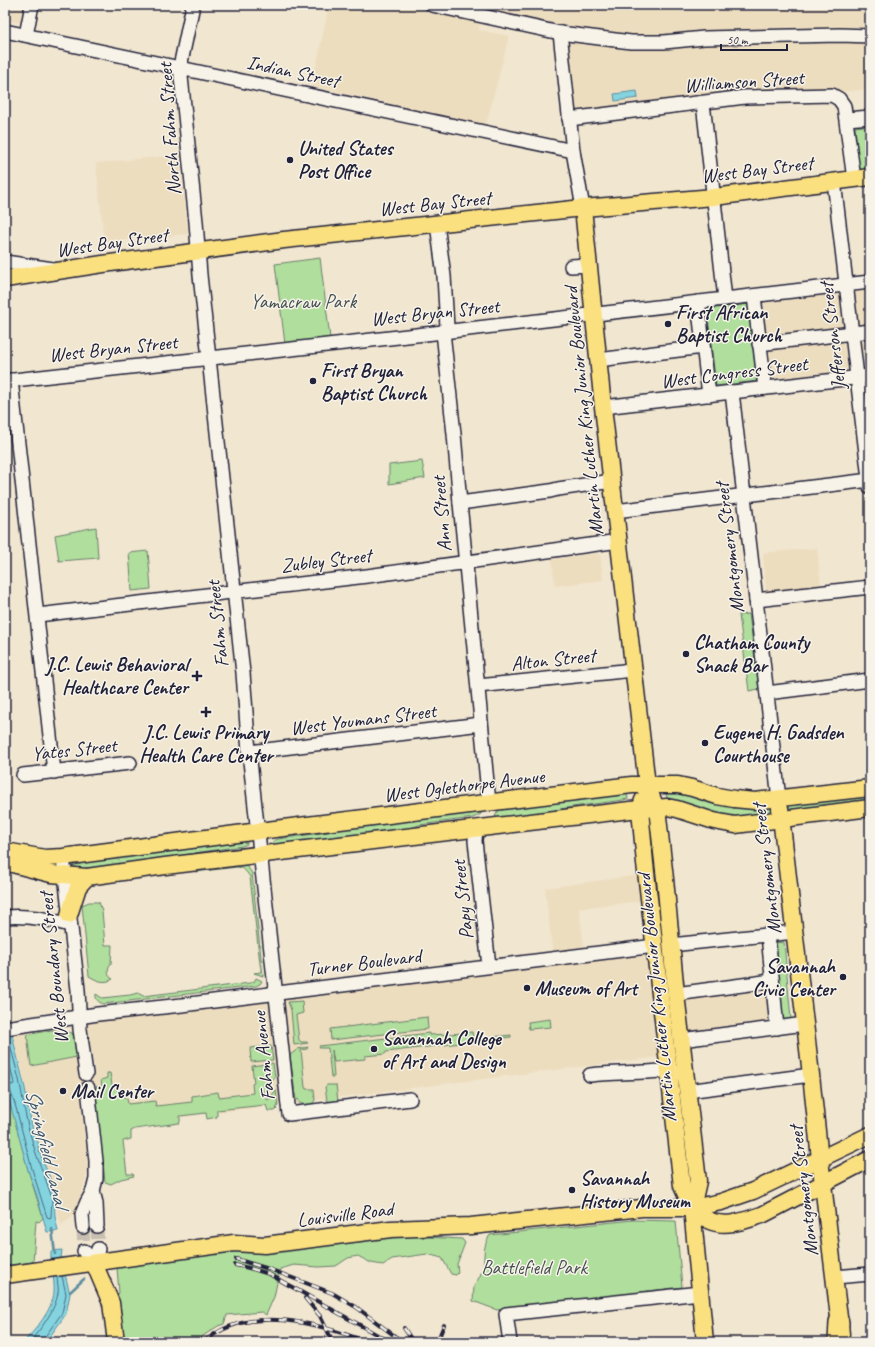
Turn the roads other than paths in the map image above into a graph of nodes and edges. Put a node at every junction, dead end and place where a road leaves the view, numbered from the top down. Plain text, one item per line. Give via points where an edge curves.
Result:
1 (32, 5) edge
2 (193, 5) edge
3 (432, 5) edge
4 (5, 31) edge
5 (560, 33) junction
6 (26, 35) junction
7 (870, 36) edge
8 (180, 68) junction
9 (703, 103) junction
10 (870, 117) edge
11 (570, 119) junction
12 (847, 119) junction
13 (573, 150) junction
14 (870, 177) edge
15 (854, 178) junction
16 (834, 181) junction
17 (714, 197) junction
18 (583, 208) junction
19 (437, 224) junction
20 (198, 251) junction
21 (5, 262) edge
22 (588, 265) junction
23 (571, 266) dead end
24 (60, 270) junction
25 (5, 279) edge
26 (870, 282) edge
27 (846, 285) junction
28 (754, 296) junction
29 (725, 299) junction
30 (698, 302) junction
31 (593, 315) junction
32 (443, 332) junction
33 (870, 332) edge
34 (852, 333) junction
35 (759, 344) junction
36 (703, 347) junction
37 (209, 357) junction
38 (598, 360) junction
39 (863, 376) edge
40 (8, 380) edge
41 (765, 388) junction
42 (732, 392) junction
43 (709, 395) junction
44 (603, 407) junction
45 (612, 481) junction
46 (870, 483) edge
47 (744, 495) junction
48 (460, 503) junction
49 (615, 511) junction
50 (619, 541) junction
51 (465, 561) junction
52 (870, 587) edge
53 (234, 592) junction
54 (756, 600) junction
55 (38, 615) junction
56 (633, 670) junction
57 (870, 680) edge
58 (478, 686) junction
59 (767, 692) junction
60 (481, 724) junction
61 (249, 752) junction
62 (130, 763) dead end
63 (54, 772) junction
64 (23, 775) dead end
65 (647, 784) junction
66 (870, 788) edge
67 (779, 799) junction
68 (489, 803) junction
69 (656, 808) junction
70 (870, 808) edge
71 (640, 810) junction
72 (782, 819) junction
73 (476, 828) junction
74 (259, 831) junction
75 (5, 851) edge
76 (261, 855) junction
77 (63, 857) junction
78 (5, 862) edge
79 (65, 875) junction
80 (86, 877) junction
81 (5, 917) edge
82 (69, 920) junction
83 (795, 932) junction
84 (768, 935) junction
85 (672, 945) junction
86 (655, 946) junction
87 (489, 966) junction
88 (772, 981) junction
89 (276, 992) junction
90 (676, 994) junction
91 (79, 1017) junction
92 (805, 1024) junction
93 (8, 1028) edge
94 (777, 1028) junction
95 (682, 1040) junction
96 (669, 1070) junction
97 (86, 1074) dead end
98 (590, 1075) dead end
99 (811, 1075) junction
100 (687, 1084) junction
101 (88, 1088) dead end
102 (410, 1099) dead end
103 (870, 1135) edge
104 (820, 1159) junction
105 (870, 1159) edge
106 (824, 1184) junction
107 (93, 1192) junction
108 (692, 1208) junction
109 (97, 1226) tunnel mouth
110 (83, 1228) tunnel mouth
111 (92, 1254) junction
112 (870, 1274) edge
113 (5, 1275) edge
114 (835, 1277) junction
115 (700, 1293) junction
116 (840, 1322) junction
117 (116, 1342) edge
118 (510, 1342) edge
119 (705, 1342) edge
120 (838, 1342) edge
121 (842, 1342) edge

1 - 6 street
2 - 8 street, North Fahm Street
3 - 5 street
4 - 6 street, Indian Street
5 - 7 street via 632,42
5 - 11 street, Martin Luther King Junior Boulevard
6 - 8 street, Indian Street
8 - 13 street, Indian Street
8 - 20 street, North Fahm Street
9 - 11 street, Williamson Street
9 - 12 street, Williamson Street via 760,96 832,95 844,106
9 - 17 street
10 - 12 street
11 - 13 street, Martin Luther King Junior Boulevard
12 - 15 street, Williamson Street
13 - 18 street, Martin Luther King Junior Boulevard
14 - 15 main road, West Bay Street
15 - 16 main road, West Bay Street
16 - 17 main road, West Bay Street
16 - 27 street, Jefferson Street
17 - 18 main road, West Bay Street
17 - 29 street
18 - 19 main road, West Bay Street
18 - 22 main road, Martin Luther King Junior Boulevard
19 - 20 main road, West Bay Street
19 - 32 street, Ann Street via 448,320
20 - 24 main road, West Bay Street
20 - 37 street, Fahm Street
21 - 24 street
22 - 23 street
22 - 31 main road, Martin Luther King Junior Boulevard
24 - 25 main road, West Bay Street
26 - 27 street, West Bryan Street
27 - 28 street, West Bryan Street
27 - 34 street, Jefferson Street
28 - 29 street, West Bryan Street
28 - 35 street
29 - 30 street, West Bryan Street
30 - 31 street, West Bryan Street
30 - 36 street
31 - 32 street, West Bryan Street
31 - 38 main road, Martin Luther King Junior Boulevard
32 - 37 street, West Bryan Street
32 - 48 street, Ann Street
33 - 34 street
34 - 35 street
34 - 39 street, Jefferson Street
35 - 41 street
36 - 38 street
36 - 43 street
37 - 40 street, West Bryan Street
37 - 53 street, Fahm Street
38 - 44 main road, Martin Luther King Junior Boulevard
39 - 41 street, West Congress Street
39 - 46 street, Jefferson Street
40 - 55 street
41 - 42 street, West Congress Street
42 - 43 street, West Congress Street
42 - 47 street, Montgomery Street
43 - 44 street, West Congress Street
44 - 45 main road, Martin Luther King Junior Boulevard
45 - 48 street
45 - 49 main road, Martin Luther King Junior Boulevard
46 - 47 street
47 - 49 street
47 - 54 street, Montgomery Street
48 - 51 street, Ann Street
49 - 50 main road, Martin Luther King Junior Boulevard
50 - 51 street, Zubley Street
50 - 56 main road, Martin Luther King Junior Boulevard
51 - 53 street, Zubley Street
51 - 58 street, Ann Street
52 - 54 street
53 - 55 street, Zubley Street
53 - 61 street, Fahm Street
54 - 59 street, Montgomery Street
55 - 63 street
56 - 58 street, Alton Street
56 - 65 main road, Martin Luther King Junior Boulevard
57 - 59 street
58 - 60 street, Ann Street
59 - 67 street, Montgomery Street
60 - 61 street, West Youmans Street
60 - 68 street, Ann Street
61 - 74 street, Fahm Street
62 - 63 street, Yates Street
63 - 64 street, Yates Street
65 - 67 main road, West Oglethorpe Avenue via 678,785 734,799
65 - 68 main road, West Oglethorpe Avenue
65 - 69 main road, Martin Luther King Junior Boulevard
65 - 71 main road, Martin Luther King Junior Boulevard
66 - 67 main road, West Oglethorpe Avenue
67 - 72 main road, Montgomery Street
68 - 73 main road via 484,819
68 - 74 main road, West Oglethorpe Avenue
69 - 71 main road
69 - 72 main road via 677,809 735,826
69 - 85 main road, Martin Luther King Junior Boulevard
70 - 72 main road
71 - 73 main road
71 - 86 main road, Martin Luther King Junior Boulevard
72 - 83 main road, Montgomery Street
73 - 76 main road
73 - 87 street, Papy Street via 475,841
74 - 76 street, Fahm Street
74 - 77 main road, West Oglethorpe Avenue
75 - 77 main road, West Oglethorpe Avenue via 45,858
76 - 80 main road
76 - 89 street, Fahm Street
77 - 79 street, West Boundary Street
78 - 79 main road
79 - 80 main road
79 - 82 street, West Boundary Street
80 - 82 main road via 78,887
81 - 82 street
82 - 91 street, West Boundary Street
83 - 84 street
83 - 92 main road, Montgomery Street
84 - 85 street
84 - 88 street, Montgomery Street
85 - 90 main road, Martin Luther King Junior Boulevard
86 - 87 street, Turner Boulevard
86 - 96 main road, Martin Luther King Junior Boulevard
87 - 89 street, Turner Boulevard
88 - 90 street
88 - 94 street, Montgomery Street
89 - 91 street, Turner Boulevard
89 - 102 street, Fahm Avenue via 289,1114
90 - 95 main road, Martin Luther King Junior Boulevard
91 - 93 street, Turner Boulevard
91 - 97 street, West Boundary Street
92 - 94 street
92 - 99 main road, Montgomery Street
94 - 95 street
95 - 100 main road, Martin Luther King Junior Boulevard
96 - 98 street
96 - 100 street
96 - 108 main road, Martin Luther King Junior Boulevard via 682,1186
99 - 100 street
99 - 104 main road, Montgomery Street
100 - 108 main road, Martin Luther King Junior Boulevard via 698,1181
101 - 107 street via 96,1165
103 - 104 main road, Louisville Road
104 - 106 main road, Montgomery Street
104 - 108 main road, Louisville Road via 743,1195
105 - 106 main road
106 - 108 main road via 762,1215 728,1224 710,1221
106 - 114 main road, Montgomery Street
107 - 109 street
107 - 110 street via 82,1214
108 - 111 main road, Louisville Road via 642,1208 471,1226 391,1229 265,1245 234,1243
108 - 115 main road, Martin Luther King Junior Boulevard
111 - 113 main road, Louisville Road via 58,1268
111 - 117 main road via 111,1303
112 - 114 street
114 - 116 main road, Montgomery Street
115 - 118 street via 506,1314
115 - 119 main road, Martin Luther King Junior Boulevard
116 - 120 highway
116 - 121 main road, Montgomery Street

